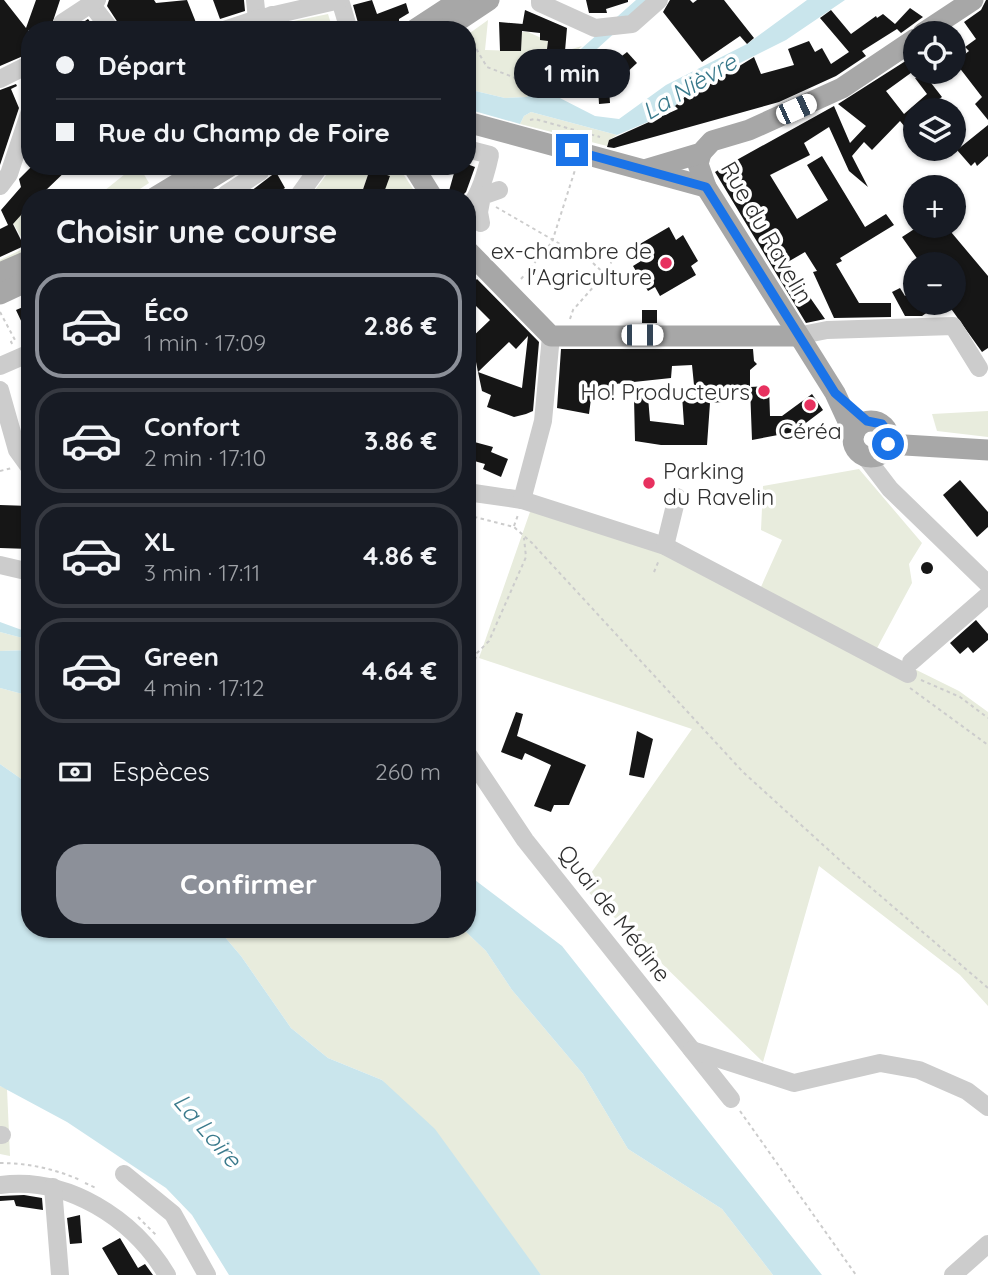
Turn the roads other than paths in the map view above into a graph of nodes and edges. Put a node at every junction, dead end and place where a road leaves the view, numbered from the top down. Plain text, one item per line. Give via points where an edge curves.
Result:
1 (69, 0) edge
2 (255, 0) edge
3 (340, 0) edge
4 (460, 0) edge
5 (489, 0) edge
6 (540, 0) edge
7 (659, 0) edge
8 (972, 0) edge
9 (95, 5) edge
10 (265, 17) junction
11 (62, 21) edge
12 (70, 21) edge
13 (105, 21) edge
14 (252, 21) edge
15 (271, 21) edge
16 (346, 21) edge
17 (428, 21) edge
18 (458, 21) edge
19 (941, 21) edge
20 (903, 47) edge
21 (21, 68) edge
22 (0, 79) edge
23 (476, 125) edge
24 (21, 135) edge
25 (476, 151) edge
26 (701, 153) junction
27 (21, 164) edge
28 (644, 170) junction
29 (192, 175) edge
30 (216, 175) edge
31 (255, 175) edge
32 (4, 180) edge
33 (706, 187) junction
34 (169, 189) edge
35 (194, 189) edge
36 (234, 189) edge
37 (476, 197) edge
38 (488, 201) edge
39 (481, 223) dead end
40 (476, 259) edge
41 (21, 264) edge
42 (0, 274) edge
43 (21, 284) edge
44 (0, 294) edge
45 (781, 310) junction
46 (762, 335) junction
47 (797, 335) junction
48 (558, 336) junction
49 (21, 357) edge
50 (0, 366) edge
51 (979, 368) dead end
52 (0, 390) edge
53 (860, 428) junction
54 (880, 447) junction
55 (988, 450) edge
56 (21, 456) edge
57 (476, 495) edge
58 (677, 497) dead end
59 (519, 511) junction
60 (665, 546) junction
61 (0, 565) edge
62 (21, 570) edge
63 (988, 584) edge
64 (988, 595) edge
65 (476, 766) edge
66 (692, 1050) junction
67 (731, 1099) road end
68 (988, 1107) edge
69 (124, 1174) dead end
70 (0, 1185) edge
71 (53, 1187) junction
72 (988, 1244) edge
73 (60, 1275) edge
74 (166, 1275) edge
75 (207, 1275) edge
76 (953, 1275) edge

1 - 11 street
2 - 10 street
3 - 10 street
3 - 16 street
4 - 17 main road
5 - 18 main road
6 - 7 street via 595,28 632,24
8 - 19 main road
9 - 12 street
9 - 13 street
10 - 14 street
10 - 15 street
20 - 26 main road via 842,88 749,130 712,141
21 - 22 street
23 - 28 main road
24 - 32 street
25 - 37 street via 490,155
26 - 28 main road
26 - 33 main road, Rue du Ravelin via 698,164
27 - 32 street
28 - 33 main road
29 - 34 main road
30 - 35 main road
31 - 36 street
33 - 45 main road, Rue du Ravelin
38 - 39 street
40 - 48 main road
41 - 42 main road
43 - 44 main road
45 - 46 main road
45 - 47 main road, Rue du Ravelin
46 - 47 main road, Rue du Ravelin
46 - 48 main road, Rue du Ravelin
47 - 51 street via 953,326
47 - 53 main road, Rue du Ravelin
48 - 59 street via 538,444
49 - 50 street
52 - 56 street
53 - 54 main road via 877,422
53 - 54 main road via 856,449
54 - 55 main road
54 - 63 street via 883,468 904,502
57 - 59 street
58 - 60 street
59 - 60 street
60 - 64 street via 908,674
61 - 62 street
65 - 66 street, Quai de Médine via 525,839
66 - 67 street, Quai de Médine
66 - 68 street via 794,1083 880,1063 919,1070 967,1091
69 - 75 street via 173,1214
70 - 71 street
71 - 73 street
71 - 74 street via 119,1220 140,1238
72 - 76 street

